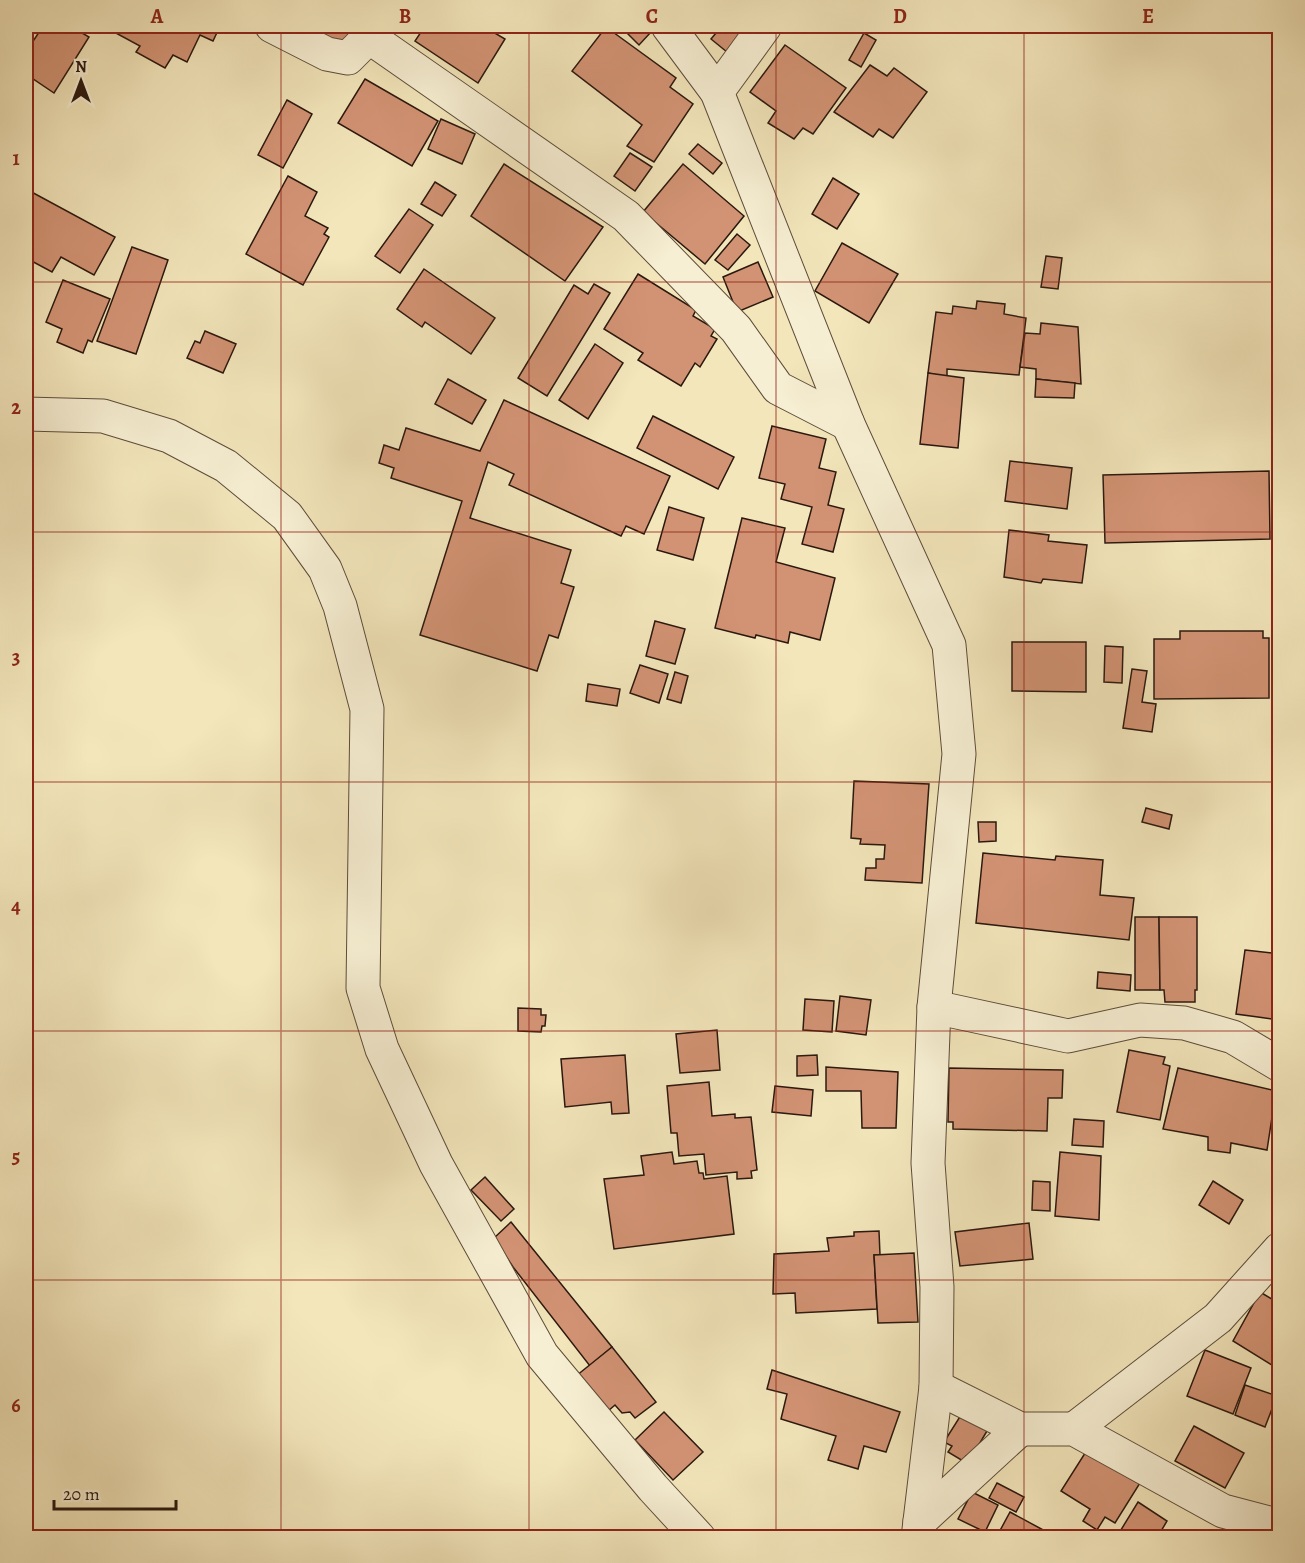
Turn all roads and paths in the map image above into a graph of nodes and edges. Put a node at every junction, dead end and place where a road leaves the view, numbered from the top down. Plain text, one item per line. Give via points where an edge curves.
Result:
1 (272, 26) edge
2 (668, 26) edge
3 (765, 26) edge
4 (717, 92) junction
5 (26, 414) edge
6 (848, 424) junction
7 (934, 1007) junction
8 (1280, 1065) edge
9 (1280, 1249) edge
10 (936, 1387) junction
11 (1020, 1429) junction
12 (1074, 1429) junction
13 (1280, 1526) edge
14 (919, 1529) edge
15 (699, 1538) edge

1 - 6 street via 327,54 348,58 369,37 497,125 626,216 736,329 778,388
2 - 4 street
3 - 4 street
4 - 6 street
5 - 15 street via 104,416 169,436 225,466 287,516 325,569 340,606 367,709 363,988 382,1049 436,1164 542,1355
6 - 7 street via 949,645 959,754
7 - 8 street via 1068,1036 1140,1020 1184,1023 1233,1037
7 - 10 street via 928,1163 937,1287
9 - 12 street via 1218,1317
10 - 11 street
10 - 14 street
11 - 12 street
11 - 14 street
12 - 13 street via 1222,1511

